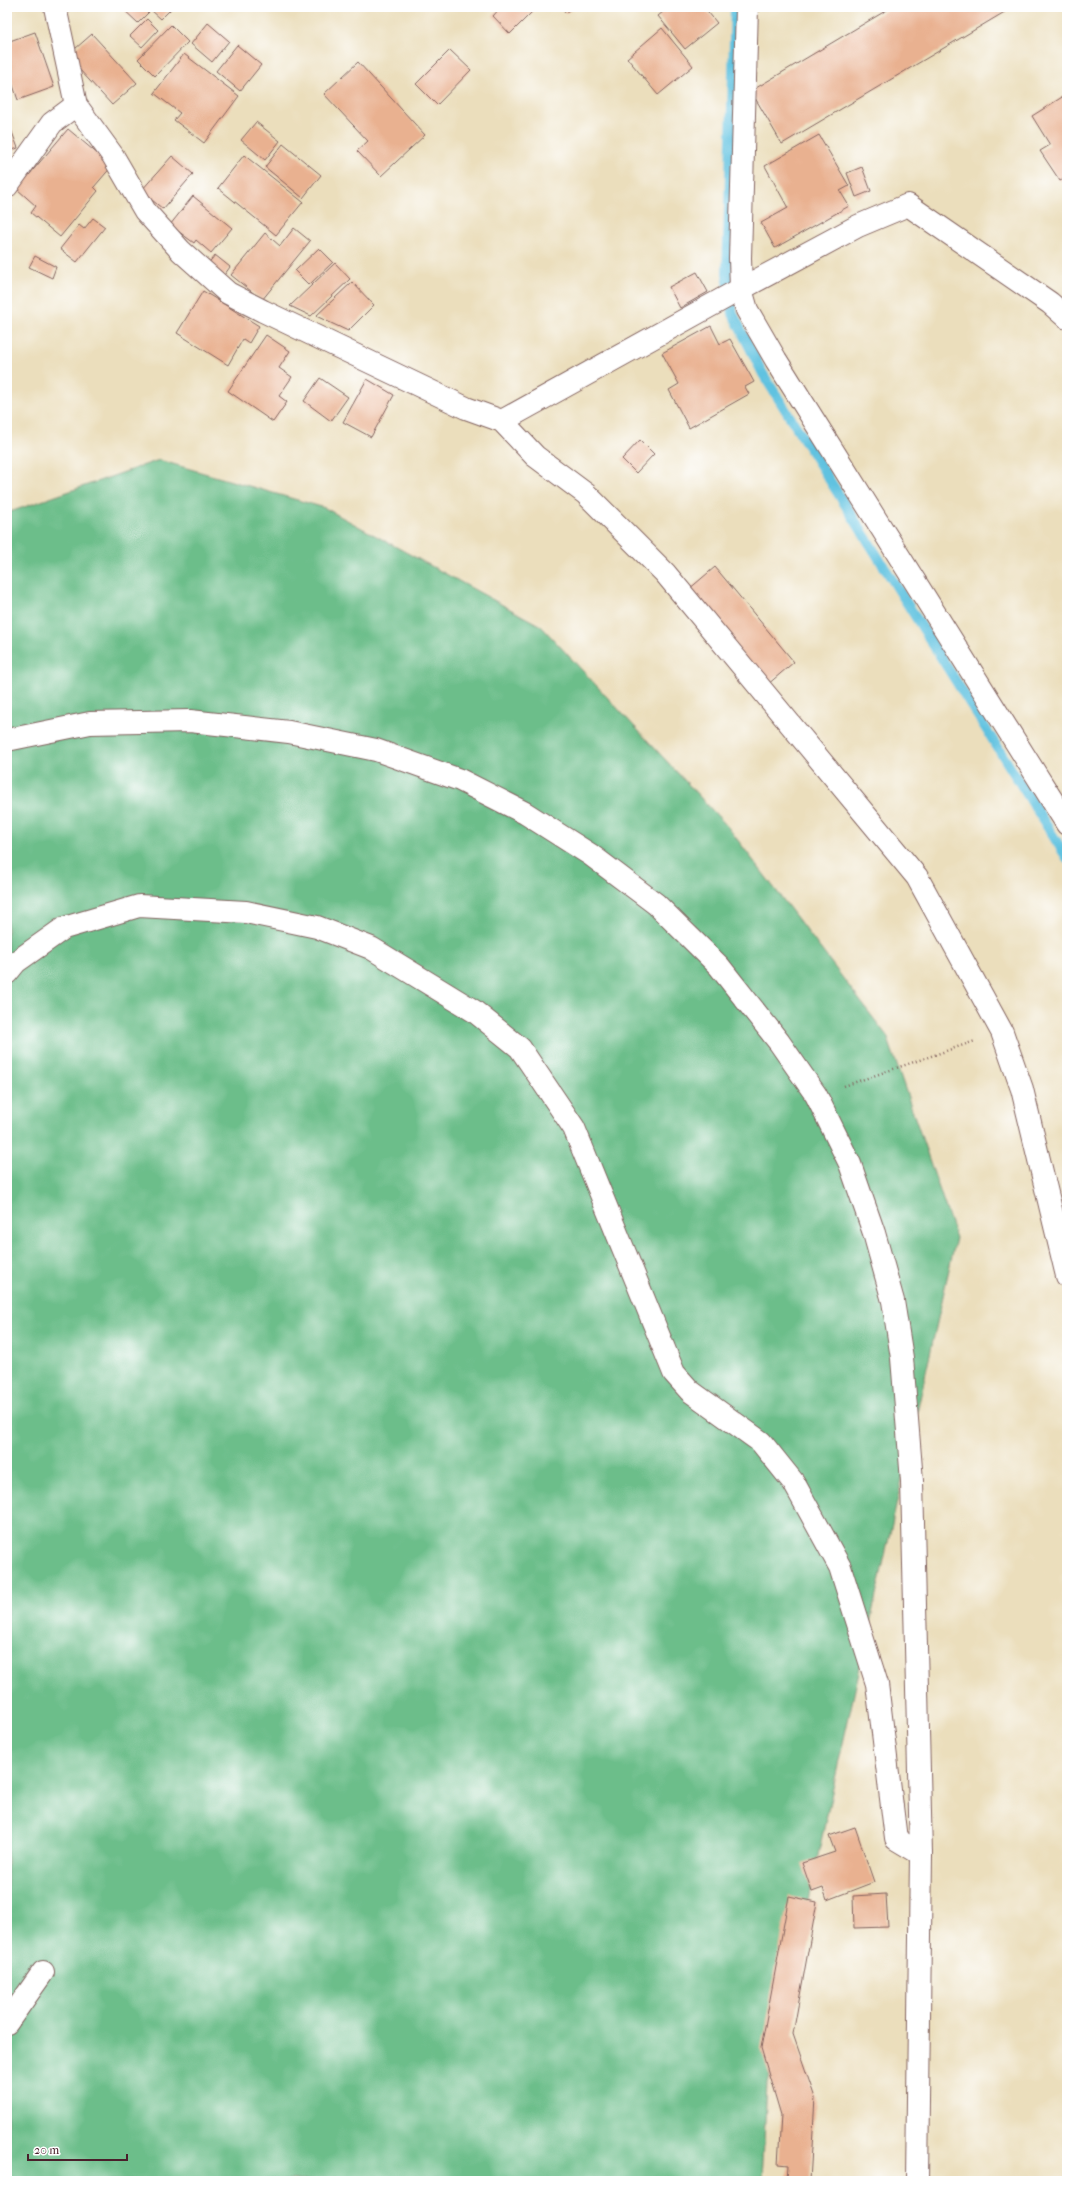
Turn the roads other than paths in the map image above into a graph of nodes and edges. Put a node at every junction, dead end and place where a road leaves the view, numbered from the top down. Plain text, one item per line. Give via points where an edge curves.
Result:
1 (55, 7) edge
2 (747, 7) edge
3 (76, 105) junction
4 (7, 186) edge
5 (733, 293) junction
6 (1067, 318) edge
7 (502, 421) junction
8 (7, 740) edge
9 (1067, 824) edge
10 (7, 973) edge
11 (1067, 1276) edge
12 (921, 1854) junction
13 (42, 1972) dead end
14 (7, 2023) edge
15 (917, 2181) edge

1 - 3 street
2 - 5 street via 740,258
3 - 4 street via 52,123
3 - 7 street via 113,156 145,211 181,251 228,293 466,408
5 - 6 street via 858,226 908,205 1050,303
5 - 7 street
5 - 9 street via 747,310
7 - 11 street via 535,456 586,494 666,573 917,877 1002,1032 1022,1090
8 - 12 street via 90,723 190,721 289,732 376,750 460,780 525,813 591,855 656,904 719,966 779,1042 816,1095 850,1164 874,1233 893,1301 902,1358 912,1481
10 - 12 street via 16,962 64,928 139,906 246,912 317,927 371,948 474,1011 520,1048 574,1128 674,1373 690,1390 761,1442 794,1483 840,1567 877,1684 896,1839
12 - 15 street
13 - 14 street

